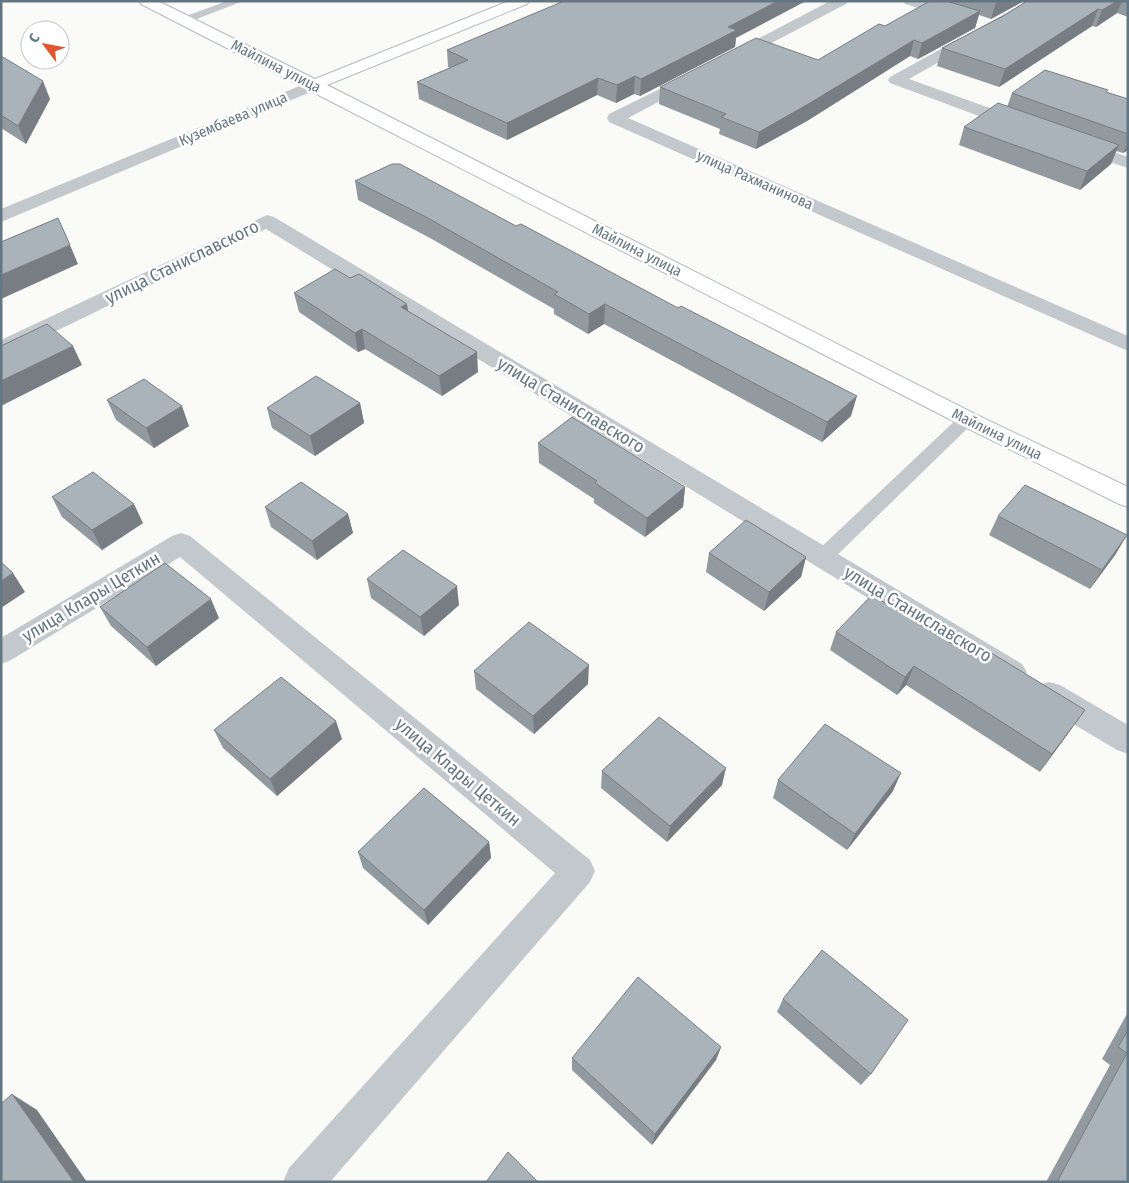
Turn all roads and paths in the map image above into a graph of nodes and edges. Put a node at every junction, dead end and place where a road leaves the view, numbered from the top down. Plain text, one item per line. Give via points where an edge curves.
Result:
1 (146, 1) edge
2 (238, 1) edge
3 (522, 1) edge
4 (841, 1) edge
5 (910, 1) edge
6 (1039, 1) edge
7 (185, 20) junction
8 (994, 27) junction
9 (314, 85) junction
10 (1035, 130) edge
11 (1063, 140) edge
12 (1128, 163) edge
13 (1, 216) edge
14 (1128, 344) edge
15 (1, 349) edge
16 (967, 419) junction
17 (1128, 498) edge
18 (823, 557) junction
19 (1, 652) edge
20 (1128, 741) edge
21 (303, 1182) edge

1 - 7 main road, Майлина улица
2 - 7 lane
3 - 9 main road, Кузембаева улица
4 - 14 street, улица Рахманинова via 615,118
5 - 8 street
6 - 8 street
7 - 9 main road, Майлина улица
8 - 10 street via 896,80
9 - 13 street, Кузембаева улица
9 - 16 main road, Майлина улица
11 - 12 street
15 - 18 street, улица Станиславского via 267,221
16 - 17 main road, Майлина улица
16 - 18 lane
18 - 20 street, улица Станиславского
19 - 21 street, улица Клары Цеткин via 181,543 578,870

